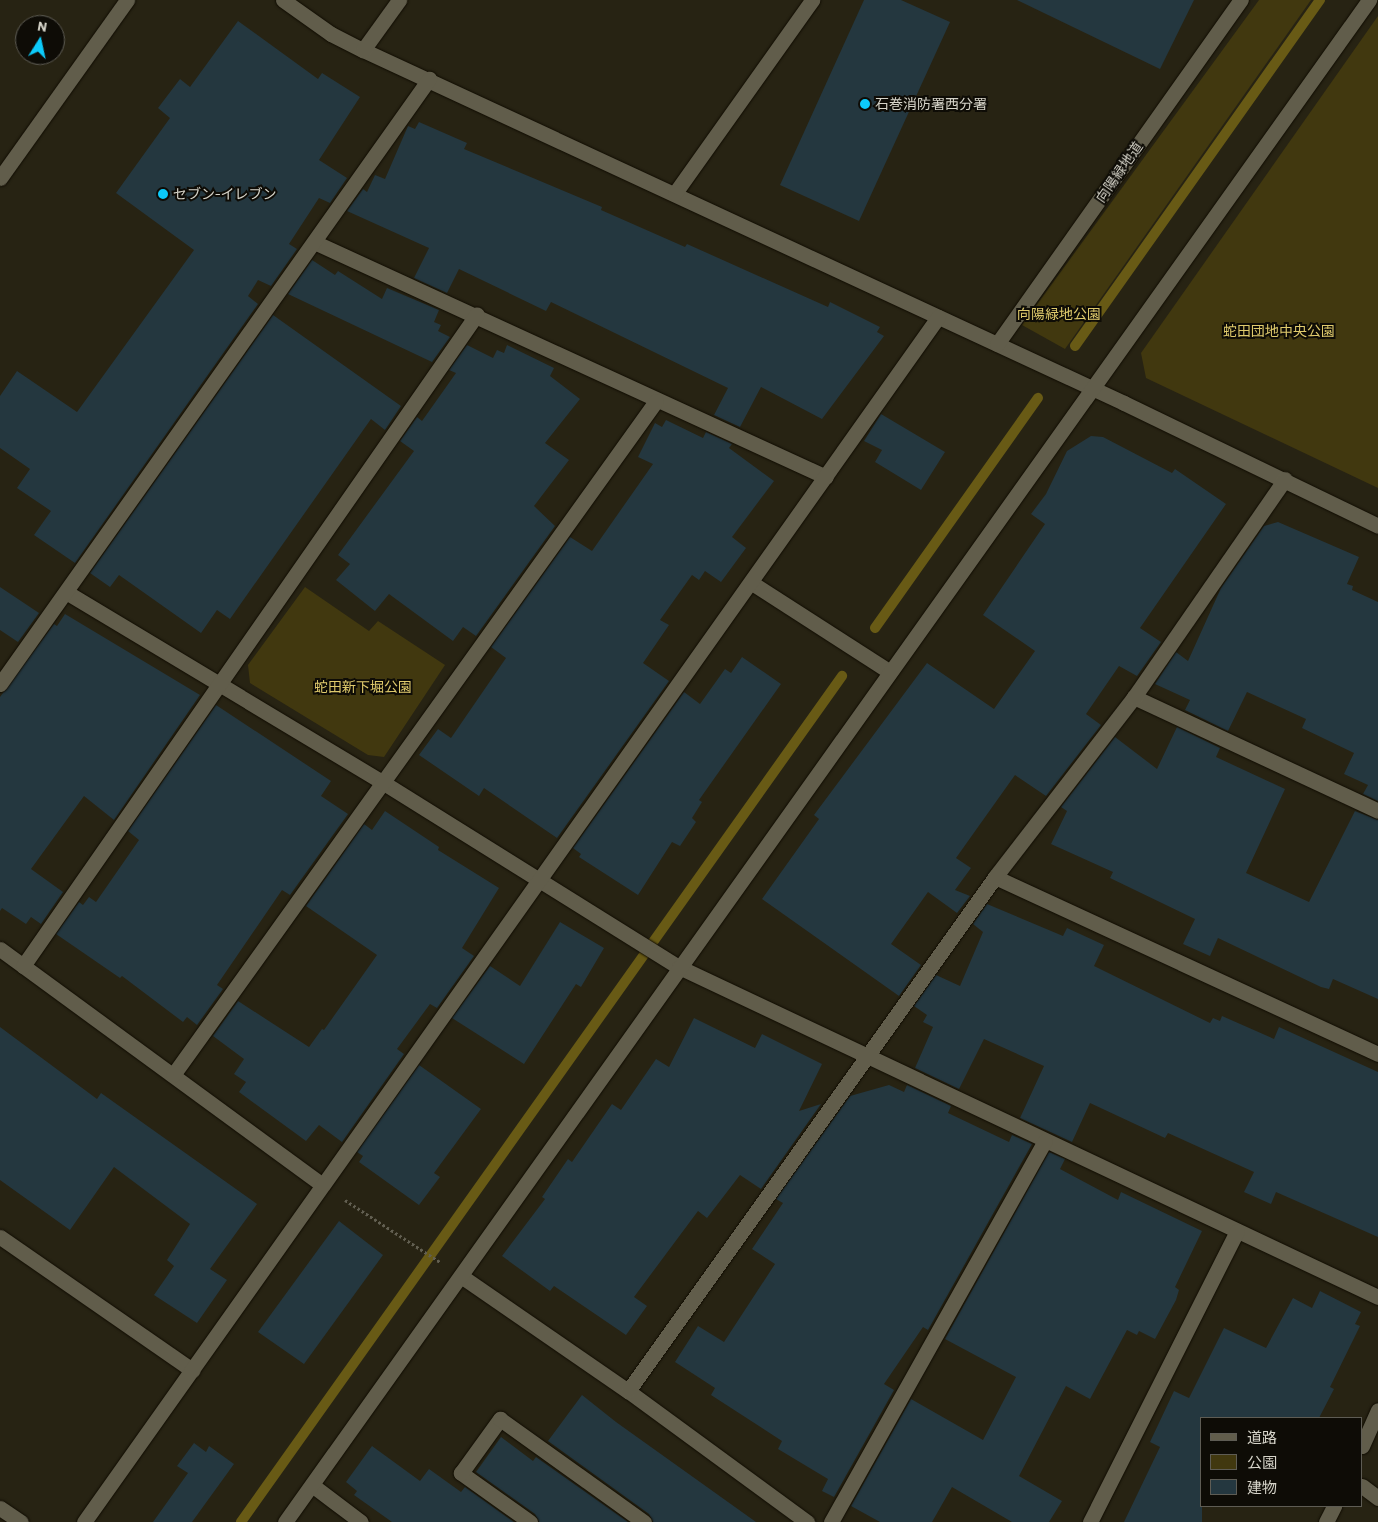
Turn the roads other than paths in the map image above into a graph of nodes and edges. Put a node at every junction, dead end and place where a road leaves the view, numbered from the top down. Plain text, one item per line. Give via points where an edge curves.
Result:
1 (127, 0) edge
2 (283, 0) edge
3 (399, 0) edge
4 (812, 0) edge
5 (1241, 0) edge
6 (1369, 0) edge
7 (363, 50) junction
8 (429, 79) junction
9 (0, 178) edge
10 (676, 193) junction
11 (314, 242) junction
12 (477, 314) junction
13 (938, 317) junction
14 (997, 344) junction
15 (1091, 388) junction
16 (656, 401) junction
17 (826, 477) junction
18 (1285, 479) junction
19 (1378, 526) edge
20 (752, 583) junction
21 (66, 592) junction
22 (890, 672) junction
23 (218, 682) junction
24 (0, 684) edge
25 (1134, 697) junction
26 (384, 783) junction
27 (1378, 811) edge
28 (995, 877) junction
29 (538, 880) junction
30 (0, 949) edge
31 (23, 966) junction
32 (679, 967) junction
33 (1378, 1054) edge
34 (867, 1056) junction
35 (173, 1075) junction
36 (1045, 1141) junction
37 (322, 1184) junction
38 (1237, 1232) junction
39 (0, 1237) edge
40 (461, 1276) junction
41 (1378, 1297) edge
42 (192, 1370) junction
43 (628, 1391) junction
44 (1378, 1410) edge
45 (1363, 1444) edge
46 (312, 1485) junction
47 (1363, 1487) edge
48 (1378, 1498) edge
49 (1334, 1507) edge
50 (0, 1508) edge
51 (21, 1522) edge
52 (84, 1522) edge
53 (285, 1522) edge
54 (362, 1522) edge
55 (530, 1522) edge
56 (644, 1522) edge
57 (806, 1522) edge
58 (831, 1522) edge
59 (1090, 1522) edge
60 (1326, 1522) edge

1 - 9 street
2 - 7 street via 331,34
3 - 7 street
4 - 10 street
5 - 14 street, 向陽緑地道
6 - 15 street
7 - 8 street
8 - 10 street
8 - 11 street
10 - 13 street
11 - 12 street
11 - 21 street
12 - 16 street
12 - 23 street
13 - 14 street
13 - 17 street
14 - 15 street
15 - 18 street
15 - 22 street
16 - 17 street
16 - 26 street
17 - 20 street
18 - 19 street
18 - 25 street
20 - 22 street
20 - 29 street
21 - 23 street
21 - 24 street
22 - 32 street
23 - 26 street
23 - 31 street
25 - 27 street
25 - 28 street
26 - 29 street
26 - 35 street
28 - 33 street
28 - 34 street
29 - 32 street
29 - 37 street
30 - 31 street
31 - 35 street
32 - 34 street
32 - 40 street
34 - 36 street
34 - 43 street
35 - 37 street
36 - 38 street
36 - 58 street
37 - 42 street
38 - 41 street
38 - 59 street
39 - 42 street
40 - 43 street
40 - 46 street
42 - 52 street
43 - 57 street
44 - 45 street
46 - 53 street
46 - 54 street
47 - 48 street
49 - 60 street
50 - 51 street
55 - 56 street via 461,1473 500,1419

